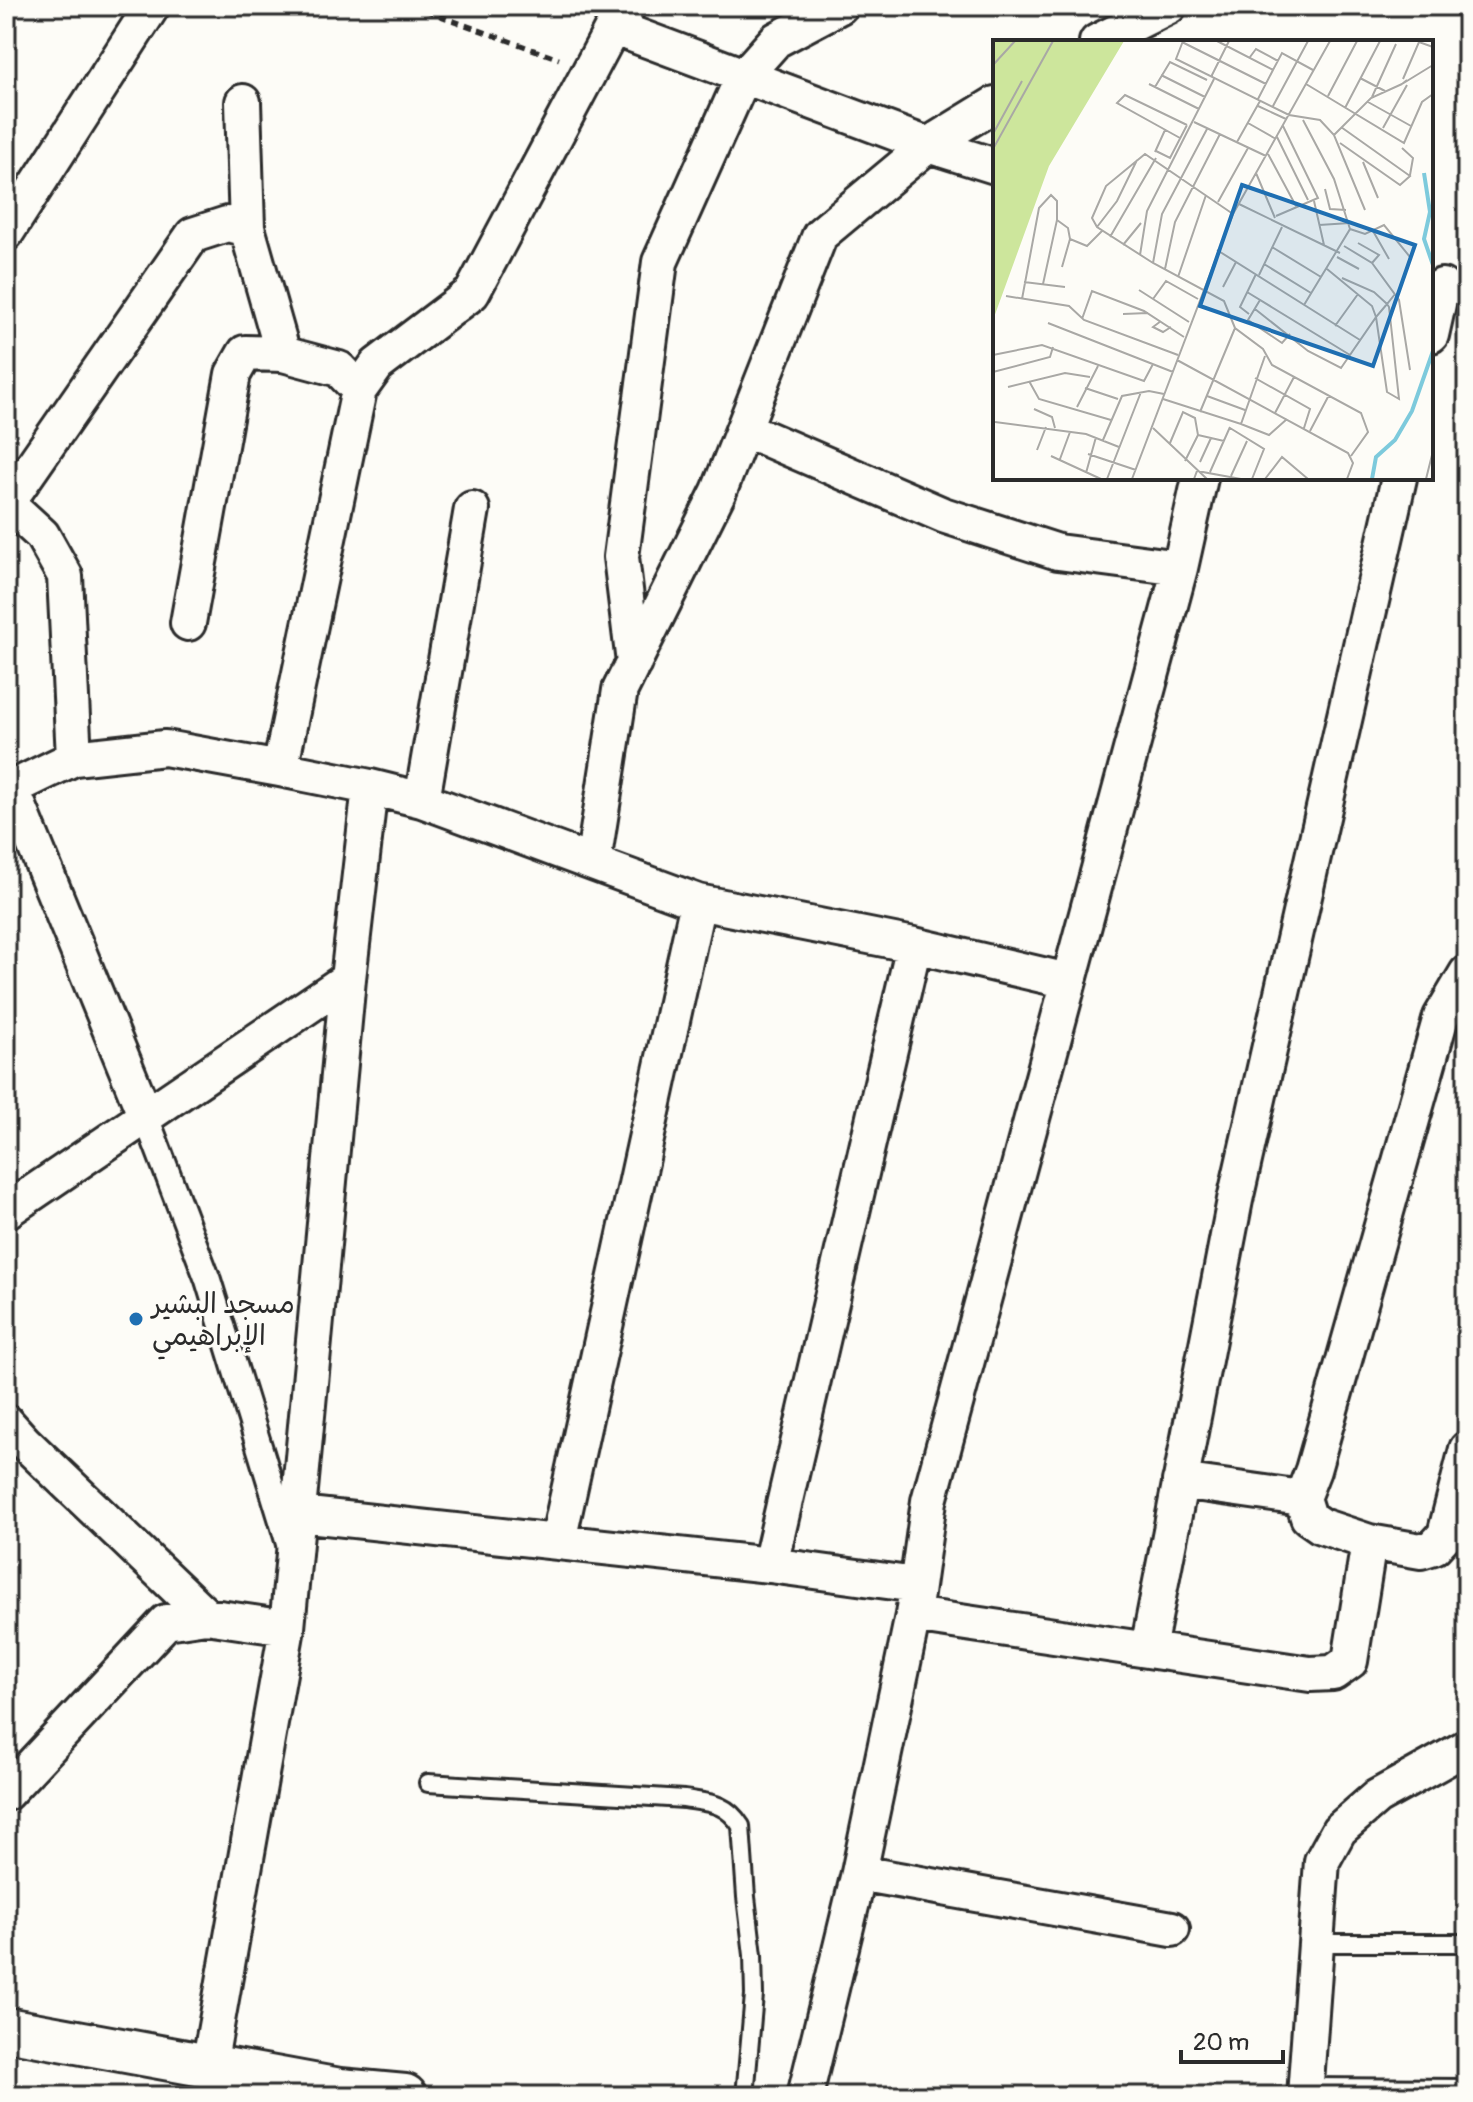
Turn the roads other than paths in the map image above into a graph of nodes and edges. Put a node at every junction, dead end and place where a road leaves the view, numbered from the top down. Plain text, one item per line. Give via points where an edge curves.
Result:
1 (152, 6) edge
2 (840, 6) edge
3 (1169, 6) edge
4 (621, 17) edge
5 (1101, 40) edge
6 (743, 77) junction
7 (243, 102) dead end
8 (993, 105) edge
9 (928, 145) junction
10 (993, 165) edge
11 (247, 228) junction
12 (6, 233) edge
13 (1447, 287) edge
14 (1433, 329) edge
15 (283, 354) junction
16 (359, 390) junction
17 (744, 429) junction
18 (1200, 480) edge
19 (1399, 480) edge
20 (6, 502) edge
21 (472, 509) dead end
22 (1180, 568) junction
23 (188, 623) dead end
24 (634, 663) junction
25 (74, 758) junction
26 (280, 769) junction
27 (370, 787) junction
28 (8, 789) edge
29 (422, 800) junction
30 (593, 863) junction
31 (698, 902) junction
32 (914, 945) junction
33 (1467, 973) edge
34 (348, 979) junction
35 (1068, 981) junction
36 (1454, 1022) edge
37 (146, 1117) junction
38 (6, 1211) edge
39 (12, 1441) edge
40 (1467, 1449) edge
41 (1180, 1481) junction
42 (1302, 1498) junction
43 (299, 1514) junction
44 (558, 1541) junction
45 (1369, 1542) junction
46 (294, 1558) junction
47 (770, 1565) junction
48 (914, 1600) junction
49 (206, 1616) junction
50 (287, 1628) junction
51 (1148, 1649) junction
52 (1467, 1747) edge
53 (428, 1783) dead end
54 (6, 1793) edge
55 (859, 1873) junction
56 (1172, 1929) dead end
57 (1316, 1943) junction
58 (1467, 1943) edge
59 (6, 2029) edge
60 (209, 2066) junction
61 (1467, 2088) edge
62 (1305, 2091) edge
63 (339, 2093) edge
64 (405, 2096) edge
65 (745, 2096) edge
66 (805, 2096) edge

1 - 12 street
2 - 6 street via 776,40
3 - 5 street
4 - 6 street
4 - 16 street via 472,293 377,365
6 - 9 street
6 - 24 street via 660,262 621,557
7 - 11 street
8 - 9 street
9 - 10 street
9 - 17 street via 820,235
11 - 15 street
11 - 20 street via 227,224 193,235
13 - 14 street
15 - 16 street via 339,369
15 - 23 street via 245,353 233,374
16 - 26 street
17 - 22 street via 943,515 1058,552
17 - 24 street
18 - 22 street
19 - 41 street via 1235,1200
20 - 25 street via 42,535 65,576
21 - 29 street
22 - 35 street
24 - 30 street via 620,690
25 - 26 street via 165,748
25 - 28 street
26 - 27 street
27 - 29 street
27 - 34 street
28 - 37 street
29 - 30 street
30 - 31 street
31 - 32 street
31 - 44 street
32 - 35 street
32 - 47 street
33 - 36 street
34 - 37 street
34 - 43 street
35 - 48 street via 929,1501
36 - 42 street
37 - 38 street
37 - 46 street via 208,1280
39 - 49 street
40 - 45 street via 1445,1535 1434,1547 1421,1551
41 - 42 street
41 - 51 street
42 - 45 street via 1308,1517 1321,1526
43 - 44 street
43 - 46 street
44 - 47 street
45 - 51 street via 1350,1661 1333,1673
46 - 50 street
47 - 48 street
48 - 51 street
48 - 55 street
49 - 50 street
49 - 54 street via 166,1622
50 - 60 street
52 - 57 street via 1377,1797 1339,1830 1322,1861
53 - 65 lane via 684,1799 719,1805 735,1816 741,1826 753,1955
55 - 56 street
55 - 66 street
57 - 58 lane
57 - 62 street
59 - 60 street
60 - 63 street
61 - 62 lane
63 - 64 street

